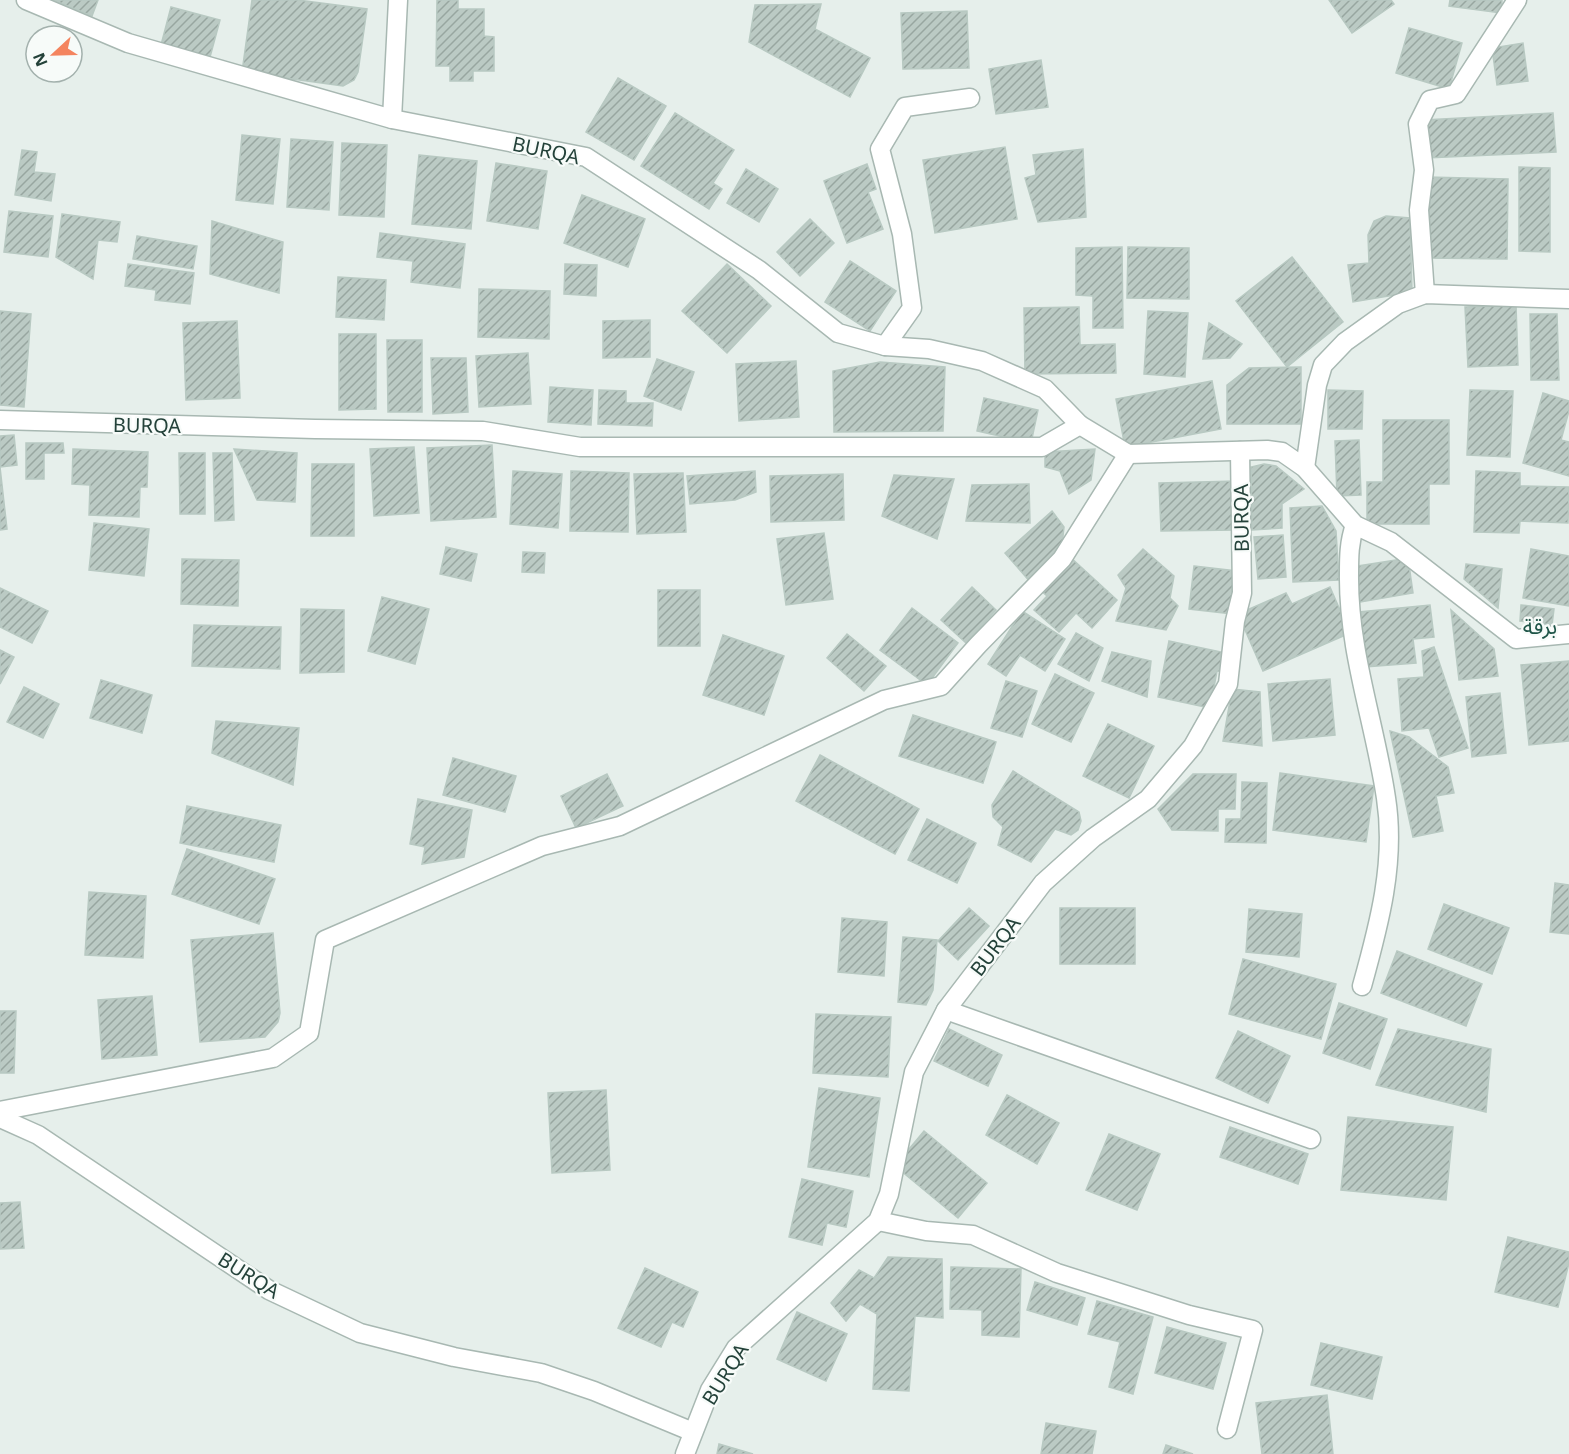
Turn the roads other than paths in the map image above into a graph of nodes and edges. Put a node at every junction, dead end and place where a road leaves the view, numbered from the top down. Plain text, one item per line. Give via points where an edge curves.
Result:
1 (26, 0) edge
2 (398, 0) edge
3 (1517, 0) edge
4 (969, 98) dead end
5 (392, 119) junction
6 (1425, 294) junction
7 (1569, 299) edge
8 (885, 346) junction
9 (0, 420) edge
10 (1080, 425) junction
11 (1240, 451) junction
12 (1128, 454) junction
13 (1305, 468) junction
14 (1355, 525) junction
15 (1569, 634) edge
16 (1362, 986) dead end
17 (946, 1010) junction
18 (0, 1111) edge
19 (0, 1118) edge
20 (1311, 1139) dead end
21 (878, 1221) junction
22 (1227, 1429) dead end
23 (693, 1432) junction
24 (685, 1454) edge

1 - 5 street, BURQA via 128,43
2 - 5 street
3 - 6 street via 1456,94 1430,100 1418,124 1424,170 1419,210
4 - 8 street via 905,107 880,149 902,234 912,308
5 - 8 street, BURQA via 586,157 759,270 838,333
6 - 7 street
6 - 13 street via 1398,304 1345,342 1323,365
8 - 10 street, BURQA via 929,349 982,361 1046,389
9 - 10 street, BURQA via 483,431 580,447 1042,447
10 - 12 street, BURQA
11 - 12 street
11 - 13 street via 1282,452
11 - 17 street, BURQA via 1242,593 1228,684 1193,746 1148,799 1093,838 1043,883
12 - 18 street via 1062,559 941,686 884,700 620,826 542,846 325,940 309,1033 273,1058
13 - 14 street
14 - 15 street via 1391,542 1516,639
14 - 16 street via 1350,539 1349,598 1356,655 1387,800 1389,870
17 - 20 street
17 - 21 street, BURQA via 914,1072 889,1194
19 - 23 street, BURQA via 38,1135 269,1290 360,1333 454,1357 541,1373
21 - 22 street via 973,1235 1057,1273 1188,1315 1253,1330
21 - 23 street, BURQA via 736,1348 710,1390
23 - 24 street, BURQA

